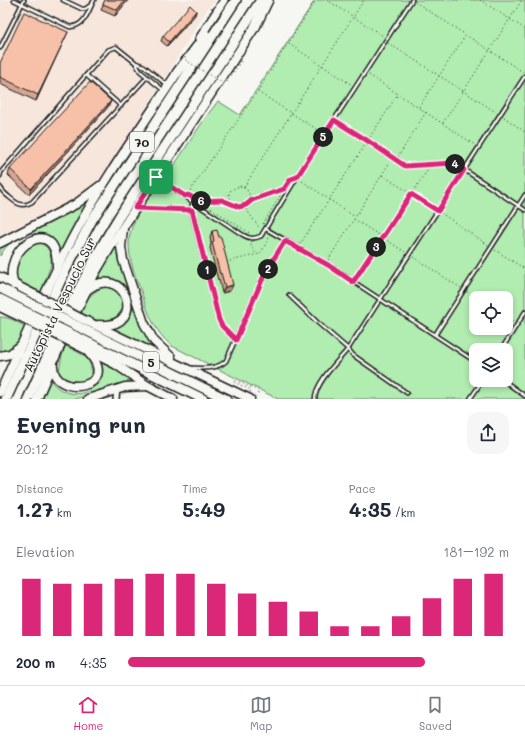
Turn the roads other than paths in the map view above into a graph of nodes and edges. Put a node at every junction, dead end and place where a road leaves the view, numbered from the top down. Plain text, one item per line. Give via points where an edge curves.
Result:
1 (14, 0) edge
2 (24, 0) edge
3 (63, 0) edge
4 (94, 0) edge
5 (224, 0) edge
6 (235, 0) edge
7 (261, 0) edge
8 (268, 0) edge
9 (273, 0) edge
10 (412, 0) edge
11 (22, 4) junction
12 (92, 5) junction
13 (254, 27) junction
14 (0, 48) edge
15 (136, 63) junction
16 (178, 73) junction
17 (86, 75) junction
18 (525, 75) edge
19 (147, 77) junction
20 (167, 89) junction
21 (121, 106) junction
22 (334, 120) junction
23 (464, 170) junction
24 (0, 176) edge
25 (156, 177) junction
26 (107, 180) junction
27 (0, 187) edge
28 (525, 195) edge
29 (193, 202) junction
30 (518, 206) junction
31 (135, 208) junction
32 (192, 210) junction
33 (525, 210) edge
34 (125, 224) junction
35 (266, 229) junction
36 (285, 241) junction
37 (0, 243) edge
38 (14, 246) dead end
39 (4, 266) dead end
40 (57, 268) junction
41 (0, 278) edge
42 (14, 285) junction
43 (0, 288) edge
44 (86, 292) junction
45 (289, 295) dead end
46 (0, 299) edge
47 (35, 300) junction
48 (380, 300) junction
49 (0, 307) edge
50 (525, 312) edge
51 (0, 314) edge
52 (15, 315) junction
53 (28, 317) junction
54 (79, 322) junction
55 (94, 324) junction
56 (435, 335) junction
57 (71, 338) junction
58 (236, 340) junction
59 (23, 343) junction
60 (505, 343) edge
61 (82, 348) junction
62 (348, 349) junction
63 (0, 356) edge
64 (469, 357) edge
65 (53, 363) junction
66 (187, 368) junction
67 (148, 386) junction
68 (478, 387) edge
69 (513, 387) edge
70 (117, 389) junction
71 (0, 392) edge
72 (407, 393) dead end
73 (525, 396) edge
74 (170, 398) edge
75 (6, 399) edge
76 (28, 399) edge
77 (37, 399) edge
78 (88, 399) edge
79 (116, 399) edge
80 (203, 399) edge
81 (226, 399) edge
82 (250, 399) edge
83 (315, 399) edge
84 (470, 399) edge

1 - 11 lane
2 - 11 lane
3 - 12 lane via 82,9
4 - 12 lane
5 - 16 main road
6 - 16 highway
6 - 75 highway, Autopista Vespucio Sur / 70 via 86,230
7 - 76 highway, Autopista Vespucio Sur / 70 via 98,252 69,308
8 - 13 highway
9 - 13 main road
10 - 22 lane
11 - 12 lane via 70,27 81,24
11 - 14 lane
13 - 25 main road
15 - 17 lane via 116,47 108,50
15 - 19 lane via 140,72
15 - 20 lane via 144,66
16 - 20 main road
17 - 21 lane
17 - 24 lane
18 - 23 lane
19 - 20 lane
19 - 21 lane
20 - 26 main road
21 - 27 lane via 30,203 16,203
22 - 23 lane via 405,166 454,163
22 - 35 lane
23 - 30 lane
23 - 48 lane
25 - 29 lane
25 - 31 main road
26 - 37 main road via 76,204
26 - 40 main road
28 - 30 lane
29 - 32 lane
29 - 35 lane via 248,238 261,236
30 - 33 lane
30 - 56 lane
31 - 32 lane
31 - 34 main road
32 - 58 lane via 219,320
34 - 44 main road
34 - 66 main road via 121,241 122,260 146,328 151,338 163,350
35 - 36 lane
36 - 48 lane
36 - 58 lane via 266,271
38 - 40 main road via 31,238 44,240 55,252
39 - 42 main road via 6,275
40 - 59 main road
41 - 42 main road
42 - 47 main road
43 - 47 highway, 5
44 - 55 main road via 96,285 110,284 120,288 126,297 127,309 120,321 109,326
44 - 65 main road
45 - 62 lane
46 - 53 highway, 5
47 - 54 highway, 5, bridge
48 - 56 lane
48 - 62 lane
49 - 52 main road
50 - 60 lane
51 - 52 main road
52 - 53 main road
53 - 57 highway, 5, bridge
54 - 55 main road
54 - 81 highway, 5
55 - 66 main road
56 - 64 lane
57 - 61 main road
57 - 80 highway, 5
58 - 66 lane via 227,359 221,365 210,368
59 - 63 main road via 10,354
59 - 71 main road
61 - 65 main road via 92,357 97,370 94,384 86,391 72,393 62,388 55,379
61 - 67 main road via 115,364
62 - 72 lane
62 - 83 lane via 320,384
65 - 77 main road
66 - 82 main road
67 - 70 main road
67 - 74 main road
68 - 84 lane
69 - 73 lane
70 - 78 main road
70 - 79 street

